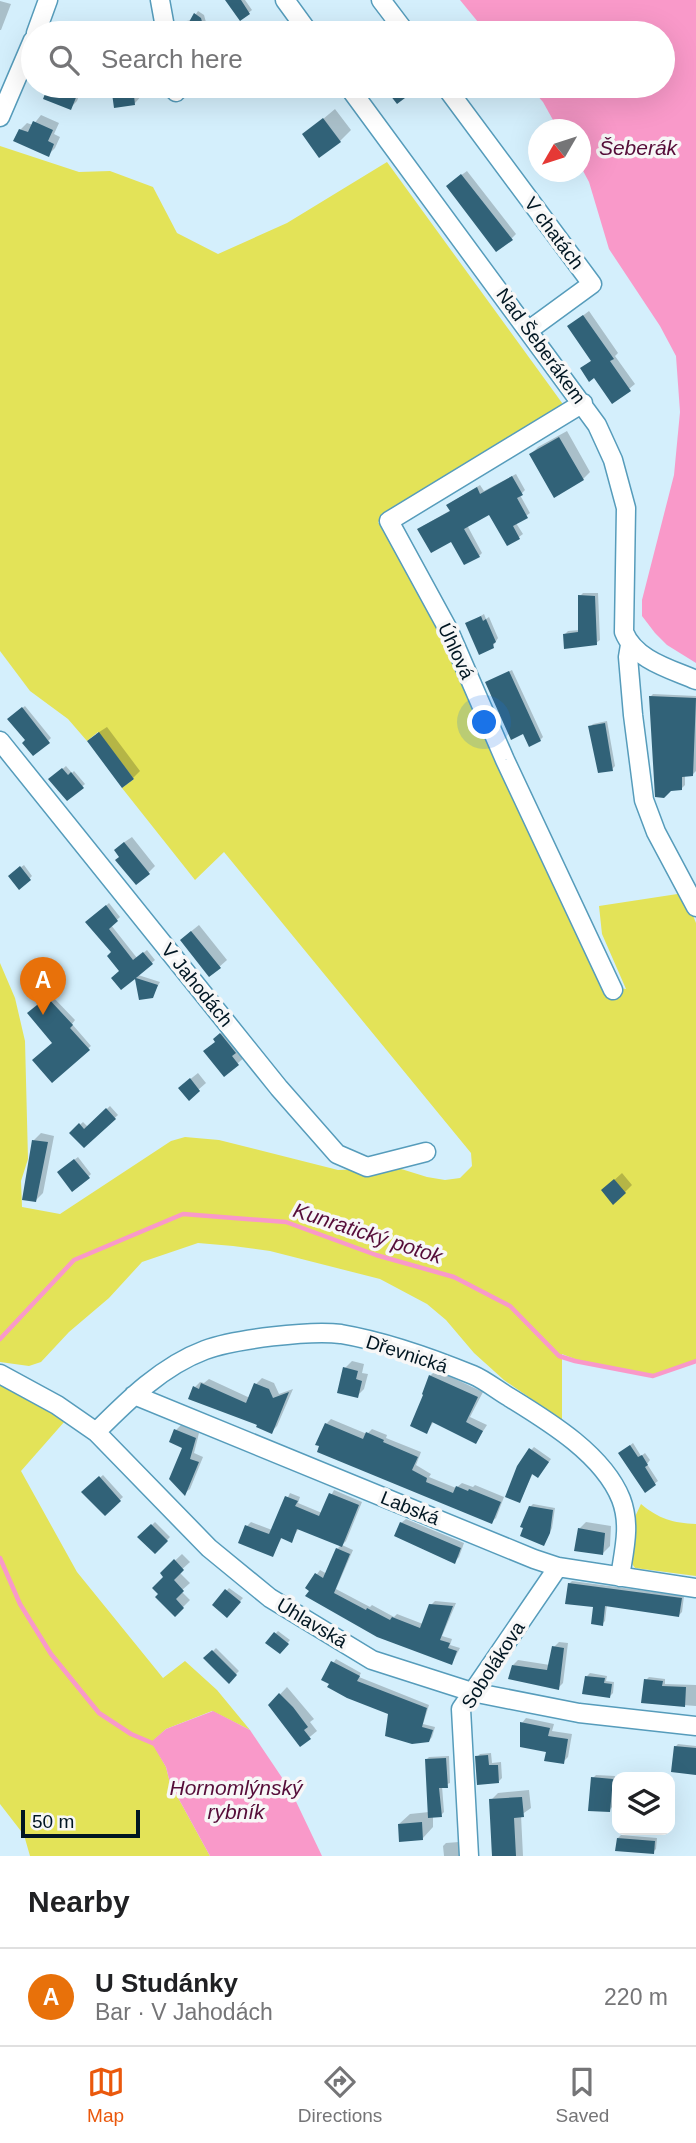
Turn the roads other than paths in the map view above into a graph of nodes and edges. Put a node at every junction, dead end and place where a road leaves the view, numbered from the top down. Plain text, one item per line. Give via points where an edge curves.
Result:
1 (48, 0) edge
2 (160, 0) edge
3 (285, 0) edge
4 (382, 0) edge
5 (40, 21) edge
6 (164, 21) edge
7 (300, 21) edge
8 (397, 21) edge
9 (21, 68) edge
10 (357, 98) edge
11 (454, 98) edge
12 (0, 117) edge
13 (529, 330) junction
14 (583, 403) junction
15 (630, 645) junction
16 (696, 680) edge
17 (0, 741) edge
18 (696, 907) edge
19 (614, 990) dead end
20 (426, 1152) dead end
21 (0, 1374) edge
22 (134, 1395) junction
23 (96, 1432) junction
24 (558, 1567) junction
25 (620, 1577) junction
26 (696, 1588) edge
27 (472, 1692) junction
28 (696, 1726) edge
29 (469, 1856) edge

1 - 5 street
2 - 6 street
3 - 7 street
4 - 8 street
9 - 12 street
10 - 13 street, Nad Šeberákem
11 - 13 street, V chatách via 592,284
13 - 14 street, Nad Šeberákem
14 - 15 street, Nad Šeberákem via 613,460 626,508 623,618
14 - 19 street, Úhlová via 389,521 449,631
15 - 16 street
15 - 18 street, Nad Šeberákem via 644,800
17 - 20 street, V Jahodách via 337,1154 367,1167
21 - 23 street, Úhlavská
22 - 23 street, Dřevnická
22 - 24 street, Labská
22 - 25 street, Dřevnická via 177,1362 207,1349 257,1338 301,1335 339,1334 475,1376 554,1425 599,1465 621,1498 628,1526
23 - 27 street, Úhlavská via 209,1548 270,1598 372,1660
24 - 25 street, Labská
24 - 27 street, Sobolákova
25 - 26 street, Labská
27 - 28 street, Úhlavská via 579,1713
27 - 29 street, Sobolákova via 461,1709

